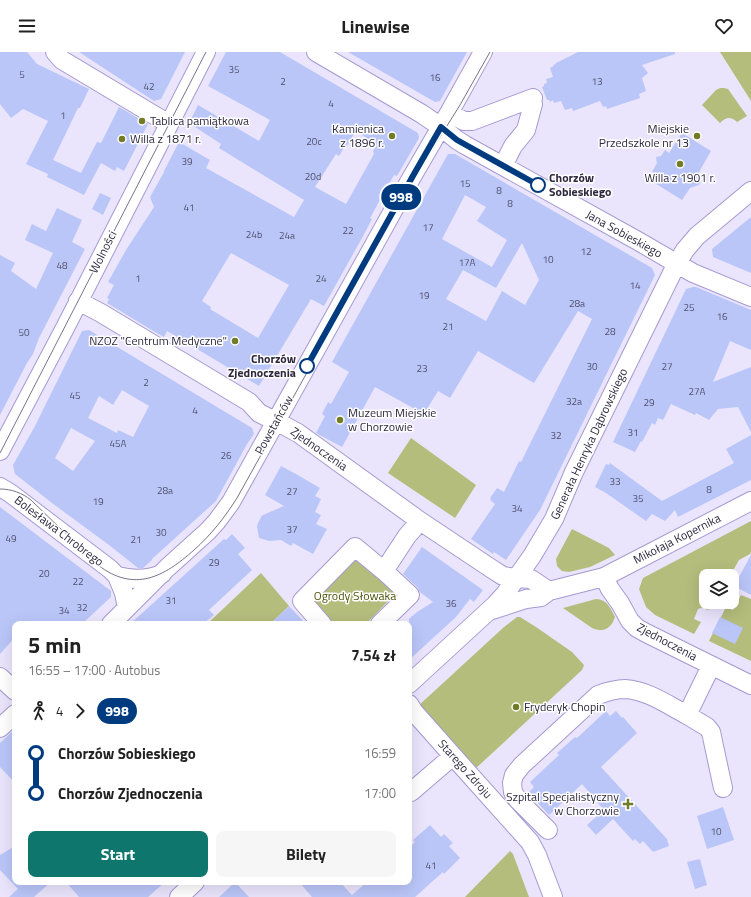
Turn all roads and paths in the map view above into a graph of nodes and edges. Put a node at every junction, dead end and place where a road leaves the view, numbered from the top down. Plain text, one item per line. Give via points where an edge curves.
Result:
1 (55, 52) edge
2 (206, 52) edge
3 (316, 52) edge
4 (483, 52) edge
5 (445, 120) junction
6 (169, 124) junction
7 (503, 166) junction
8 (751, 191) edge
9 (677, 263) junction
10 (751, 297) edge
11 (78, 301) junction
12 (276, 422) junction
13 (0, 451) edge
14 (0, 487) edge
15 (751, 501) edge
16 (420, 521) junction
17 (384, 570) junction
18 (162, 574) junction
19 (117, 576) junction
20 (604, 577) junction
21 (516, 578) junction
22 (549, 591) junction
23 (127, 608) junction
24 (489, 611) junction
25 (114, 621) edge
26 (319, 621) edge
27 (383, 621) edge
28 (711, 666) junction
29 (0, 677) edge
30 (412, 681) edge
31 (751, 685) edge
32 (12, 688) edge
33 (412, 709) edge
34 (687, 716) junction
35 (12, 717) edge
36 (0, 728) edge
37 (453, 756) junction
38 (723, 788) dead end
39 (412, 791) edge
40 (548, 830) dead end
41 (192, 885) edge
42 (179, 897) edge
43 (553, 897) edge

1 - 6 street via 62,60
2 - 6 street, Wolności
3 - 5 street, Jana Sobieskiego via 422,114
4 - 5 street, Powstańców
5 - 7 street, Jana Sobieskiego via 457,140
5 - 7 street via 472,121 532,98 533,104 526,130 513,146
5 - 12 street, Powstańców
6 - 11 street, Wolności
7 - 9 street, Jana Sobieskiego
8 - 9 street, Generała Henryka Dąbrowskiego via 697,236
9 - 10 street, Jana Sobieskiego via 693,273
9 - 21 street, Generała Henryka Dąbrowskiego via 574,472 558,511
11 - 12 street, Zjednoczenia via 249,402 259,413
11 - 13 street, Wolności
12 - 16 street, Zjednoczenia via 301,436
12 - 18 street, Powstańców via 222,516
14 - 19 street, Bolesława Chrobrego
15 - 20 street, Mikołaja Kopernika
16 - 17 street
16 - 21 street, Zjednoczenia via 503,576
17 - 26 street via 355,547 302,601
17 - 27 street via 410,596
18 - 19 street via 134,579
18 - 23 street, Powstańców
19 - 23 street, Bolesława Chrobrego
20 - 22 street, Mikołaja Kopernika
20 - 28 street, Zjednoczenia via 630,622 637,628
21 - 22 street, Zjednoczenia via 531,579
21 - 24 street, Generała Henryka Dąbrowskiego
22 - 24 street, Mikołaja Kopernika via 541,597
23 - 25 street, Powstańców
24 - 30 street, Generała Henryka Dąbrowskiego
28 - 31 street, Zjednoczenia
28 - 34 street
29 - 32 street
33 - 37 street, Starego Zdroju
34 - 38 street via 711,732
34 - 40 street via 641,692 625,689 598,695 514,775 513,792
35 - 36 street
37 - 39 street
37 - 43 street, Starego Zdroju via 530,842
41 - 42 street

